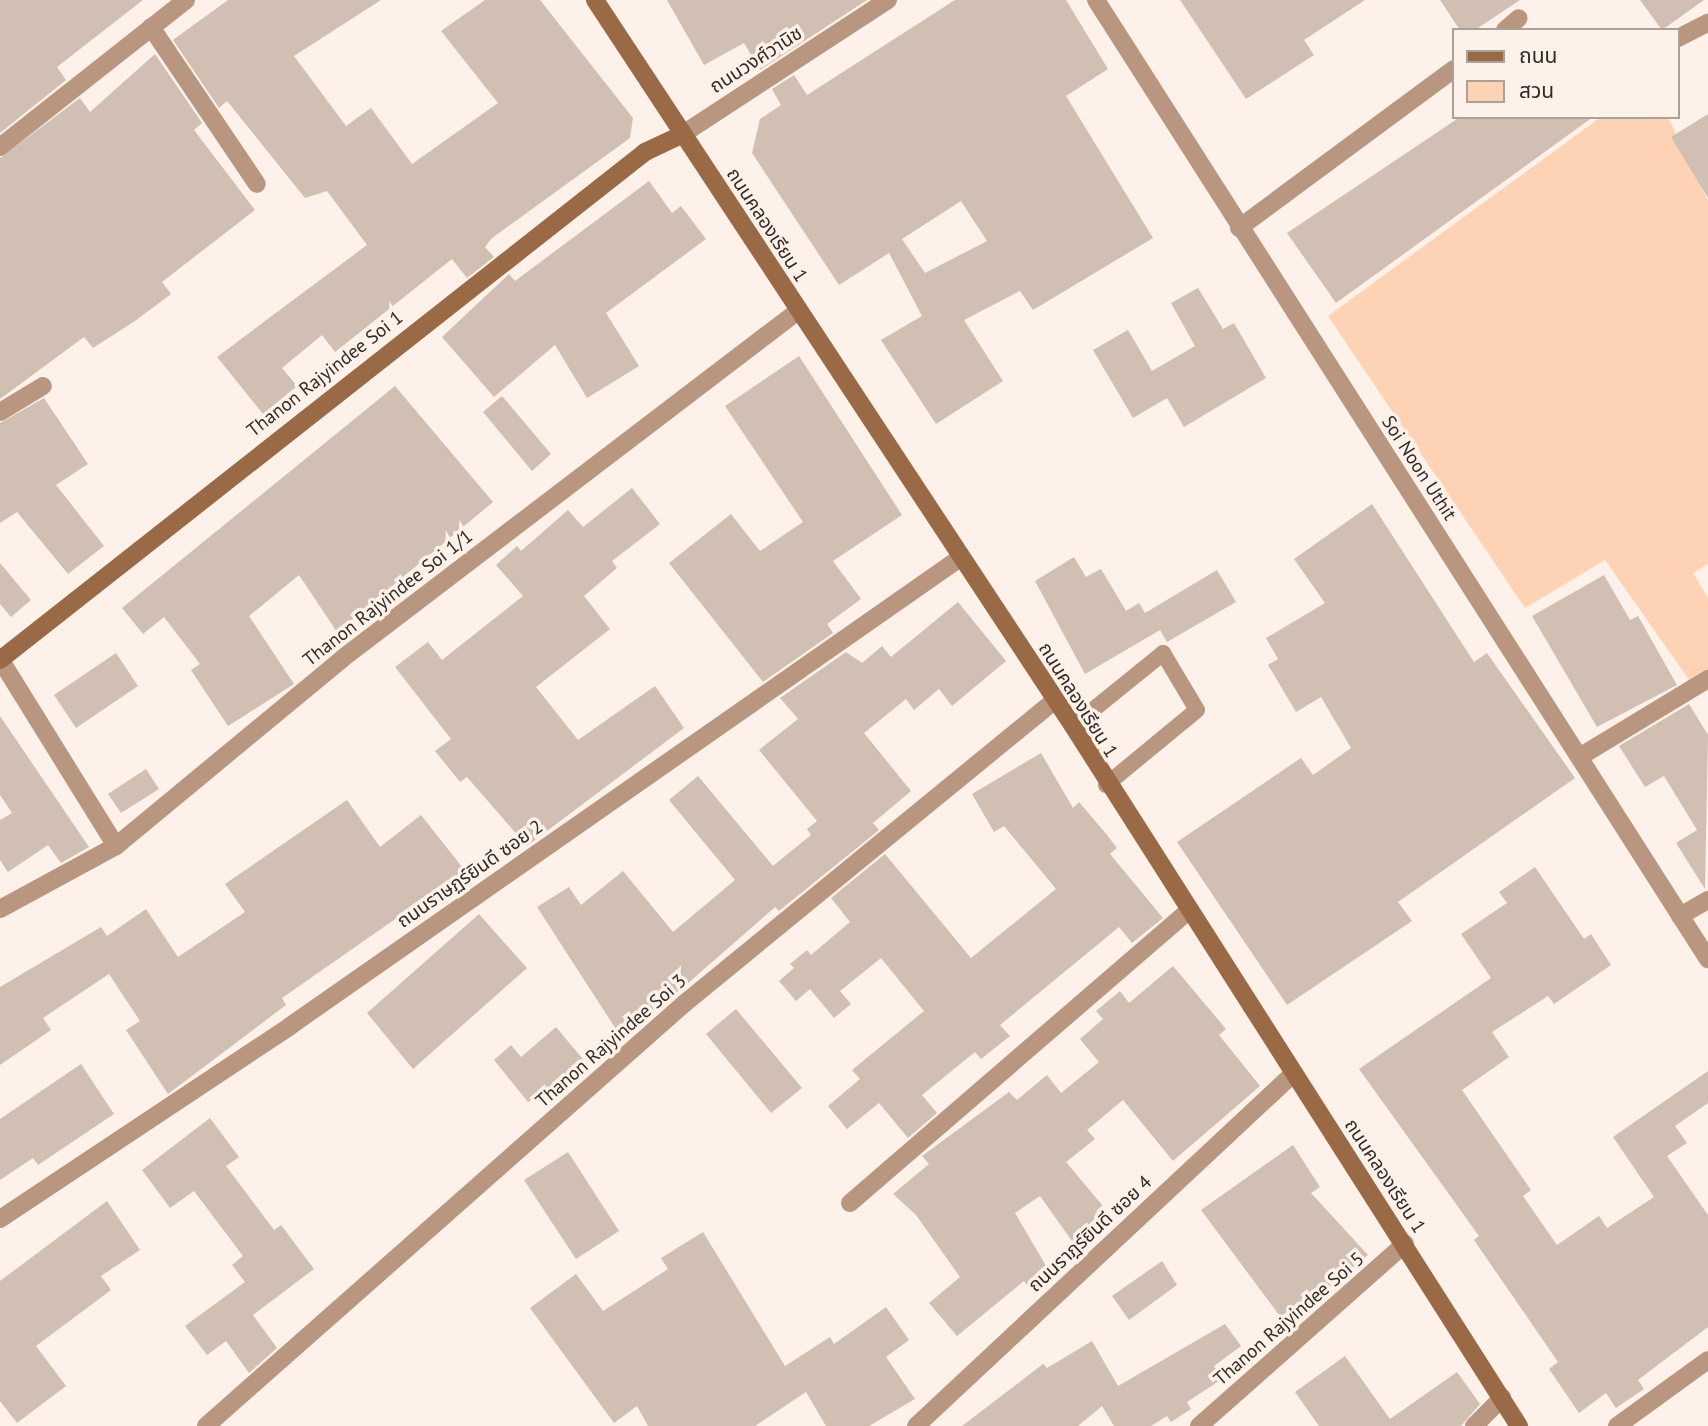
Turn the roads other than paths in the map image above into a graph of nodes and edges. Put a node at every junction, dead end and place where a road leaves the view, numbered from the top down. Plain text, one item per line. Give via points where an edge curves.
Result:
1 (186, 0) edge
2 (595, 0) edge
3 (888, 0) edge
4 (1096, 0) edge
5 (1520, 18) dead end
6 (1708, 23) edge
7 (151, 27) junction
8 (1508, 28) edge
9 (1680, 37) edge
10 (1452, 70) edge
11 (683, 134) junction
12 (0, 147) edge
13 (257, 184) dead end
14 (1239, 228) junction
15 (798, 312) junction
16 (43, 386) dead end
17 (0, 412) edge
18 (960, 558) junction
19 (0, 659) edge
20 (1708, 679) edge
21 (1055, 699) junction
22 (1073, 726) junction
23 (1581, 756) junction
24 (1106, 785) junction
25 (116, 846) junction
26 (1708, 900) edge
27 (0, 909) edge
28 (1187, 912) junction
29 (1680, 916) junction
30 (1708, 959) edge
31 (1293, 1074) junction
32 (850, 1203) dead end
33 (0, 1219) edge
34 (1405, 1244) junction
35 (1706, 1366) edge
36 (1502, 1398) junction
37 (206, 1426) edge
38 (916, 1426) edge
39 (1199, 1426) edge
40 (1474, 1426) edge
41 (1519, 1426) edge
42 (1617, 1426) edge

1 - 7 street
2 - 11 street, ถนนคลองเรียน 1
3 - 11 street, ถนนวงศ์วานิช
4 - 14 street, Soi Noon Uthit
5 - 8 street
6 - 9 street
7 - 12 street
7 - 13 street
10 - 14 street
11 - 15 street, ถนนคลองเรียน 1
11 - 19 street, Thanon Rajyindee Soi 1 via 645,152
14 - 23 street, Soi Noon Uthit
15 - 18 street, ถนนคลองเรียน 1
15 - 25 street, Thanon Rajyindee Soi 1/1 via 343,658
16 - 17 street
18 - 21 street, ถนนคลองเรียน 1
18 - 33 street, ถนนราษฏร์ยินดี ซอย 2 via 299,1020
19 - 25 street
20 - 23 street
21 - 22 street, ถนนคลองเรียน 1
21 - 37 street, Thanon Rajyindee Soi 3 via 685,1003
22 - 24 street, ถนนคลองเรียน 1
22 - 24 lane via 1163,653 1197,710
23 - 29 street, Soi Noon Uthit
24 - 28 street, ถนนคลองเรียน 1
25 - 27 street, Thanon Rajyindee Soi 1/1
26 - 29 street
28 - 31 street, ถนนคลองเรียน 1
28 - 32 street
29 - 30 street, Soi Noon Uthit
31 - 34 street, ถนนคลองเรียน 1
31 - 38 street, ถนนราฎร์ยินดี ซอย 4
34 - 36 street, ถนนคลองเรียน 1
34 - 39 street, Thanon Rajyindee Soi 5
35 - 42 street
36 - 40 street
36 - 41 street, ถนนคลองเรียน 1

